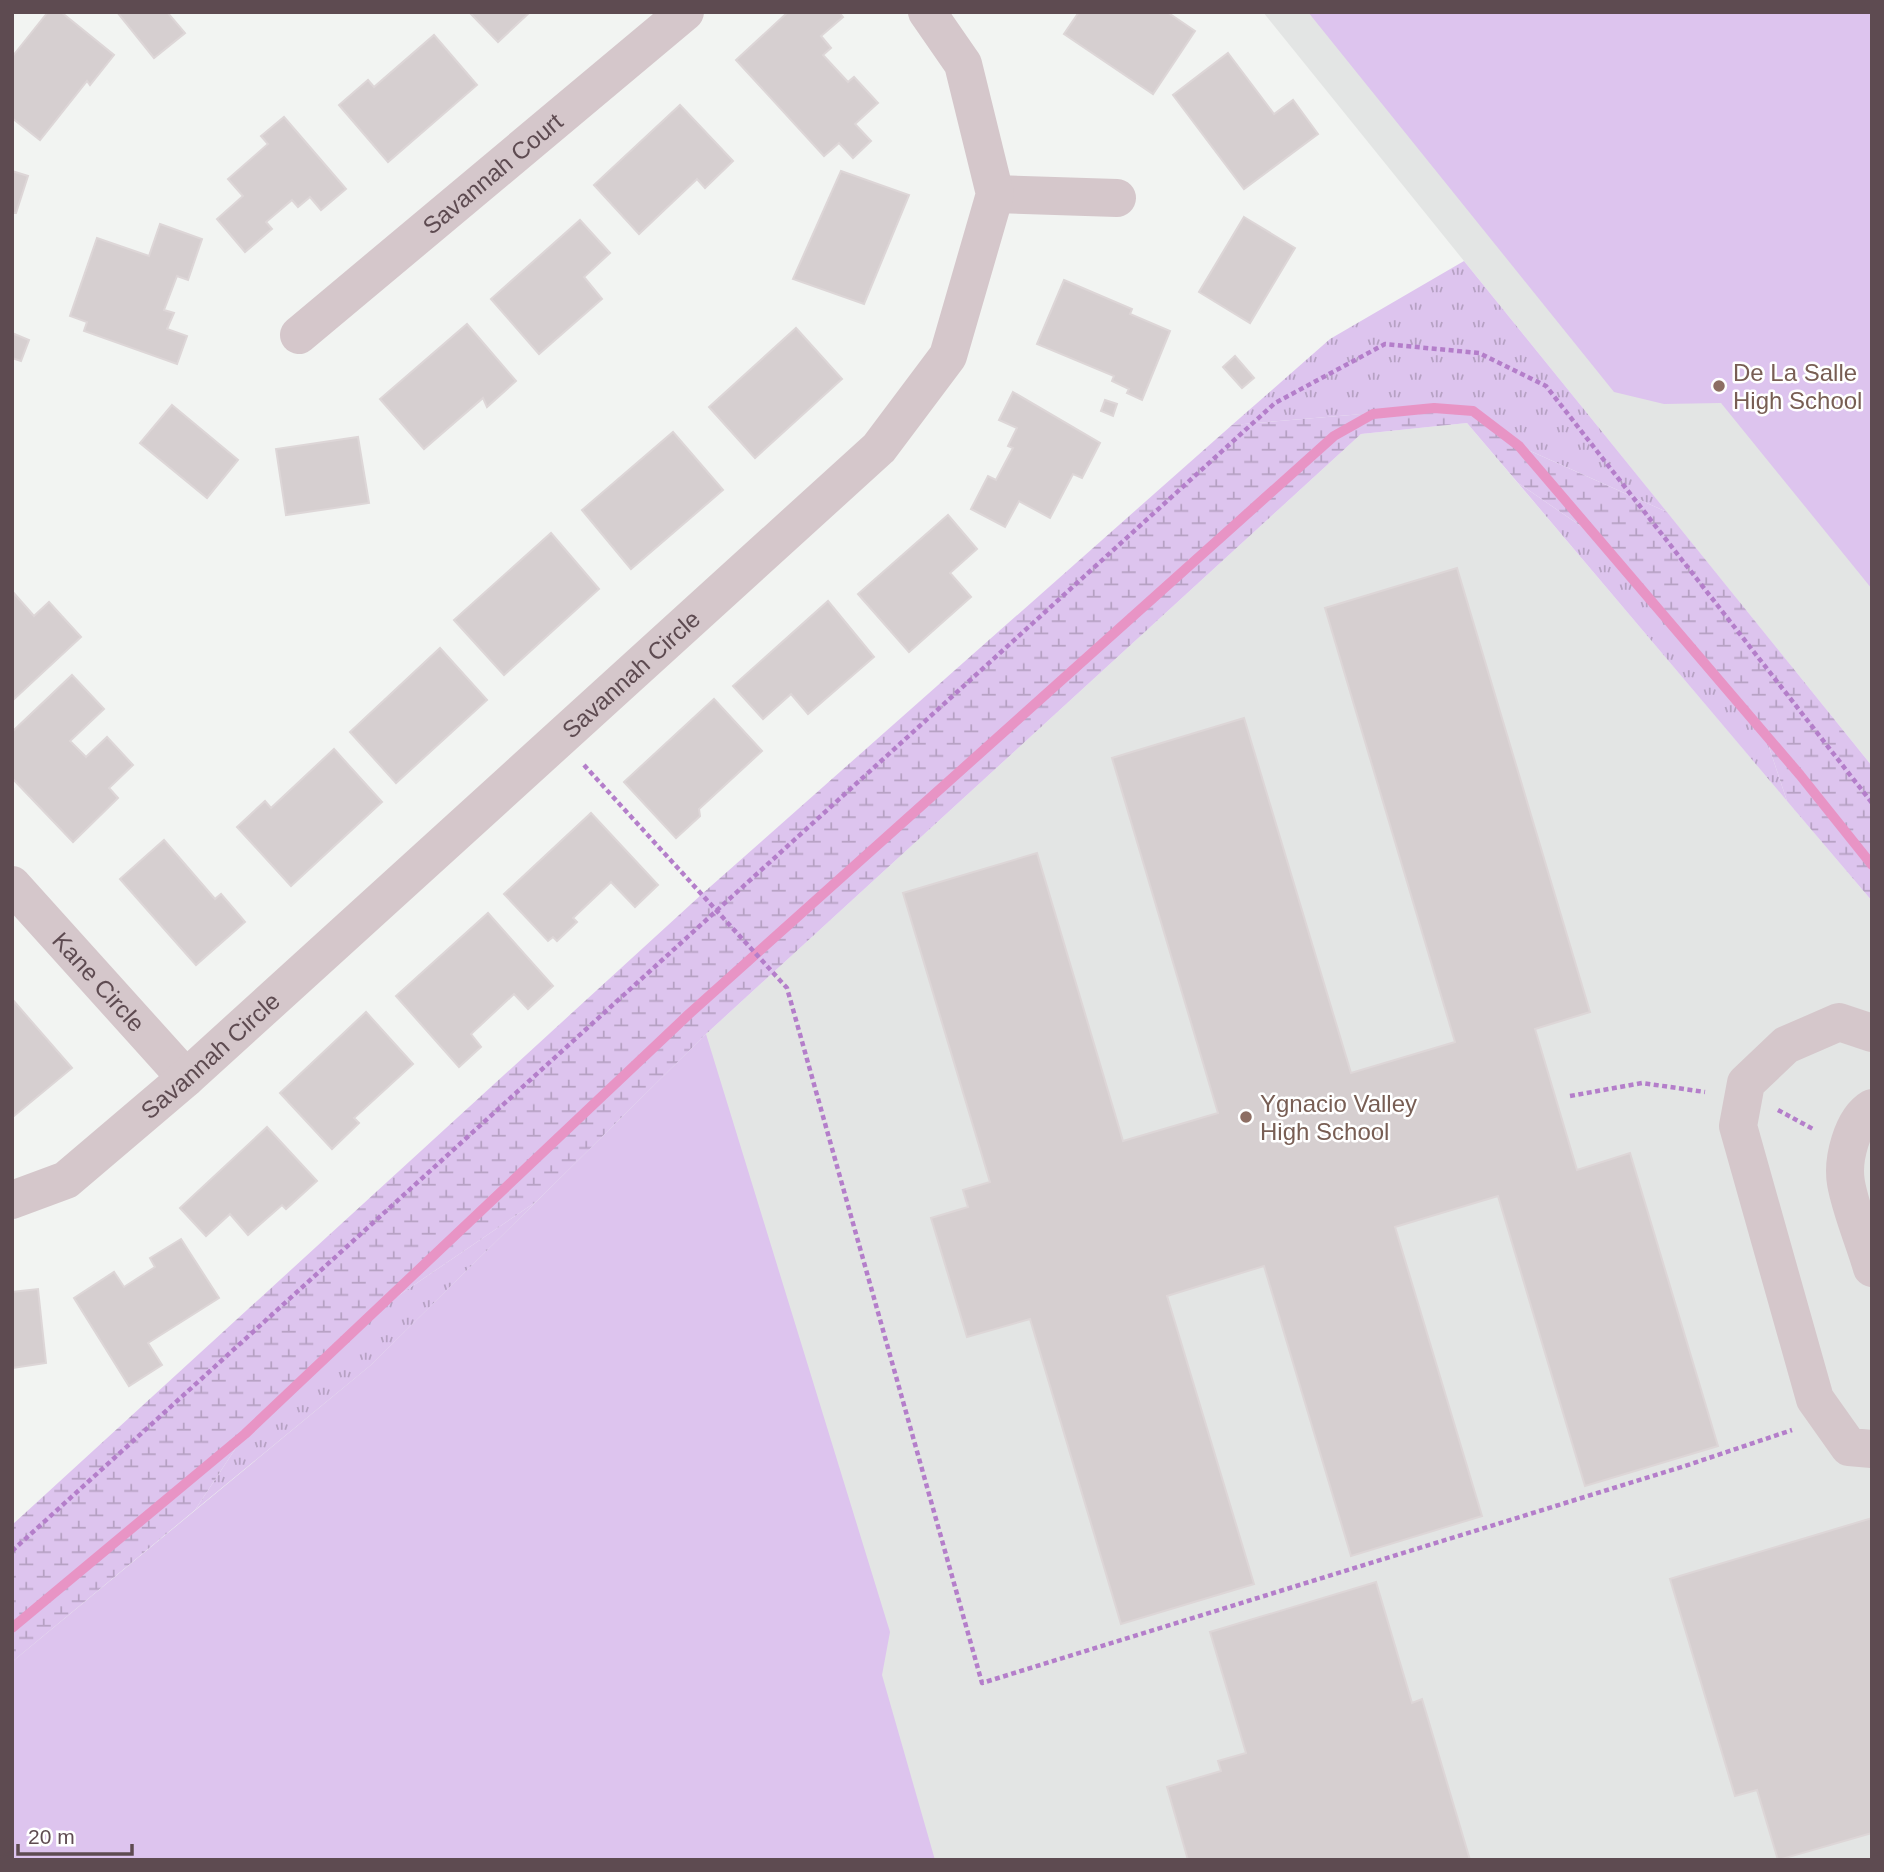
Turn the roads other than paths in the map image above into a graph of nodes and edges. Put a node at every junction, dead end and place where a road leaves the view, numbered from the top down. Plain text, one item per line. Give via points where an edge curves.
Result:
1 (685, 12) edge
2 (927, 12) edge
3 (995, 194) junction
4 (1117, 198) dead end
5 (299, 335) dead end
6 (12, 885) edge
7 (1872, 1033) edge
8 (186, 1078) junction
9 (1872, 1108) edge
10 (12, 1200) edge
11 (1872, 1268) edge
12 (1872, 1449) edge

1 - 5 street, Savannah Court
2 - 3 street via 963,64
3 - 4 street
3 - 8 street, Savannah Circle via 948,356 879,448
6 - 8 street, Kane Circle
7 - 12 street via 1839,1022 1786,1045 1746,1083 1738,1126 1815,1399 1849,1447
8 - 10 street, Savannah Circle via 66,1180
9 - 11 street via 1863,1113 1849,1143 1846,1181

